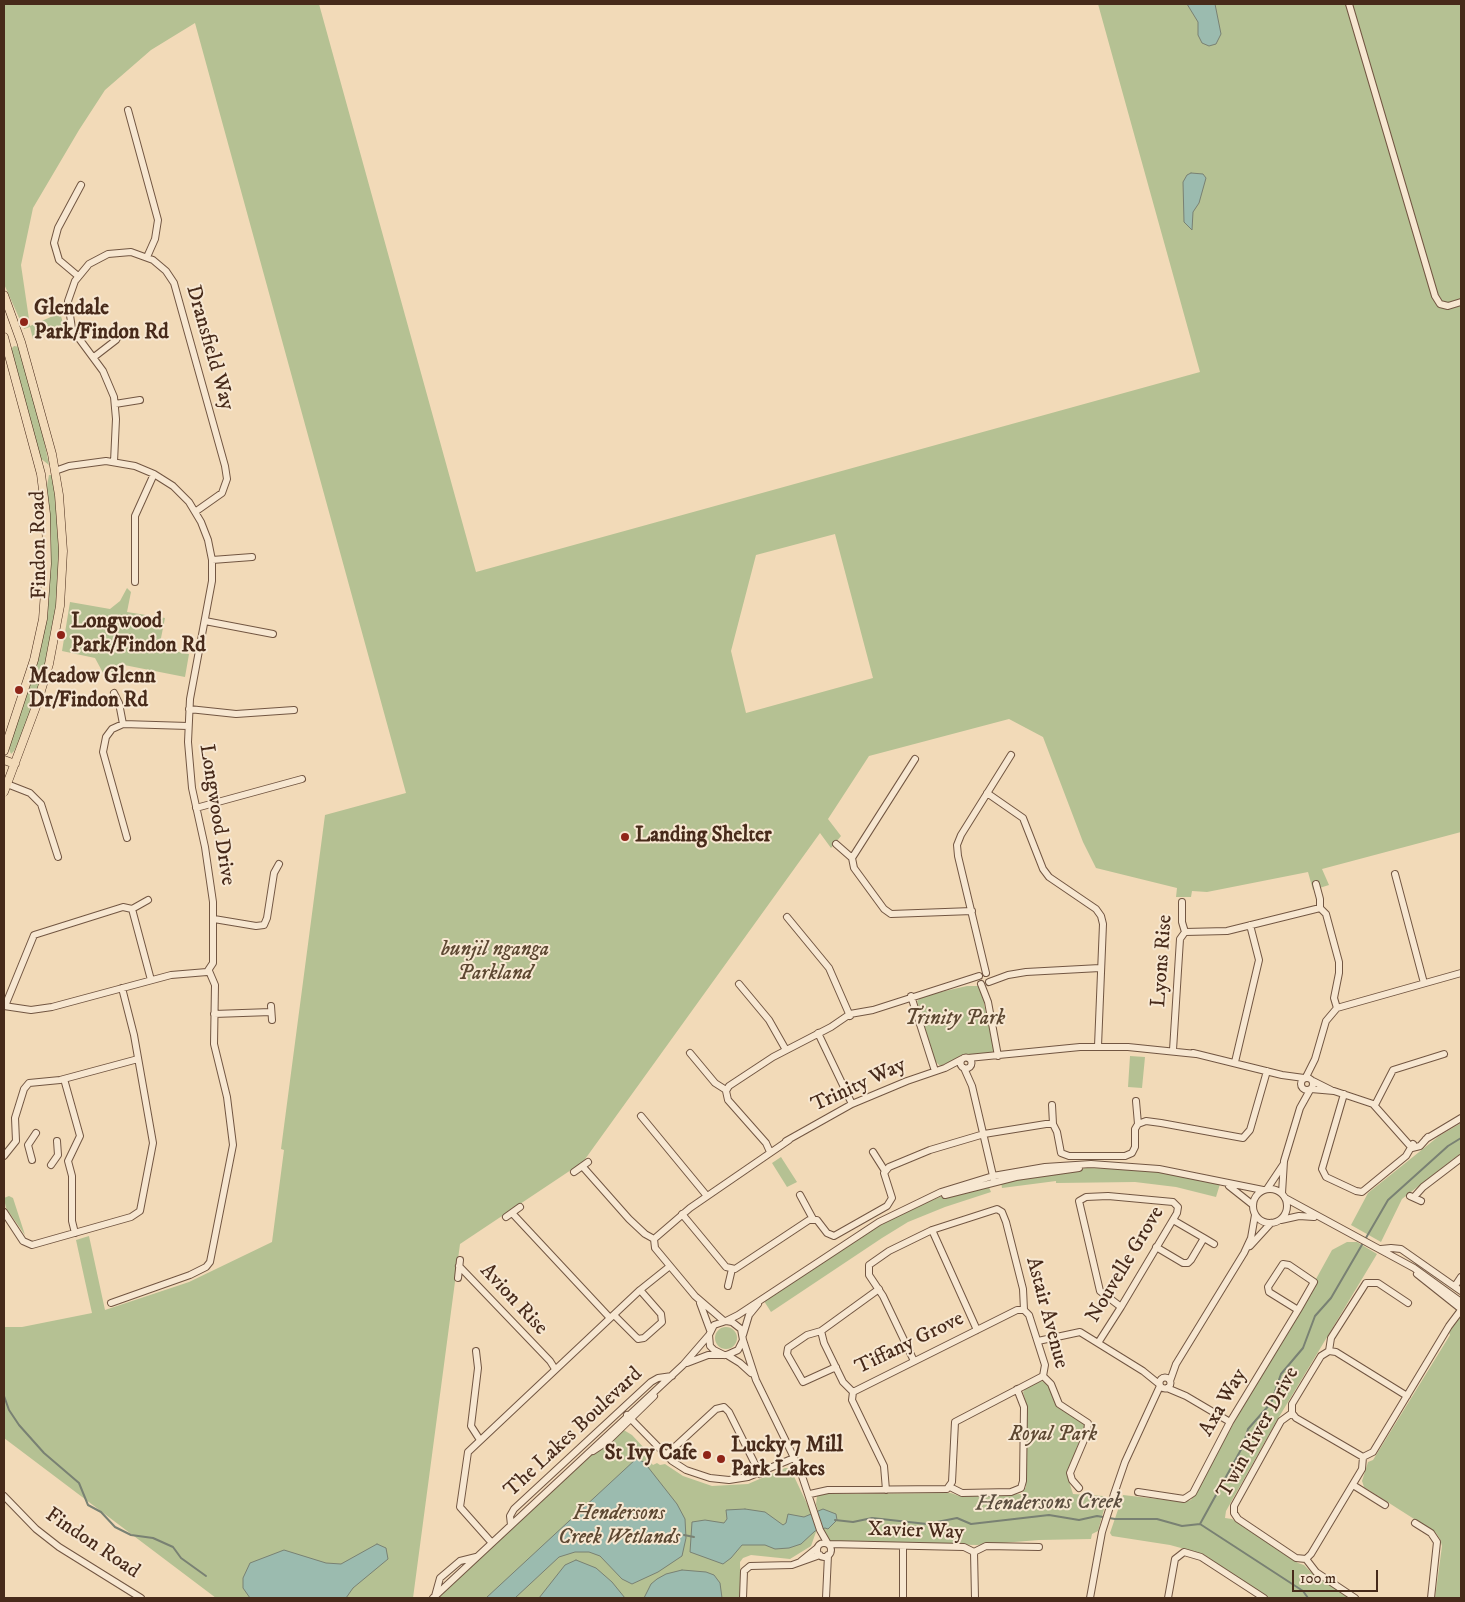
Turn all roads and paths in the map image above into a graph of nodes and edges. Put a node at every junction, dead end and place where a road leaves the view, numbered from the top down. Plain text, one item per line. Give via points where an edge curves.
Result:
1 (1349, 4) edge
2 (128, 110) dead end
3 (82, 185) dead end
4 (147, 256) junction
5 (78, 276) junction
6 (4, 295) edge
7 (1461, 302) edge
8 (121, 331) dead end
9 (20, 339) junction
10 (4, 341) edge
11 (94, 357) junction
12 (140, 400) dead end
13 (115, 404) junction
14 (114, 462) junction
15 (55, 469) junction
16 (40, 472) junction
17 (154, 474) junction
18 (195, 512) junction
19 (252, 557) dead end
20 (212, 560) junction
21 (135, 582) dead end
22 (205, 621) junction
23 (273, 634) dead end
24 (114, 693) dead end
25 (189, 709) junction
26 (294, 710) dead end
27 (123, 724) junction
28 (188, 726) junction
29 (4, 752) edge
30 (1011, 755) dead end
31 (915, 759) dead end
32 (4, 760) edge
33 (16, 761) junction
34 (302, 780) dead end
35 (7, 784) junction
36 (4, 792) edge
37 (987, 793) junction
38 (196, 808) junction
39 (127, 838) dead end
40 (836, 844) dead end
41 (58, 857) dead end
42 (852, 858) junction
43 (279, 864) dead end
44 (1395, 874) dead end
45 (1316, 884) dead end
46 (148, 900) dead end
47 (1182, 902) dead end
48 (1320, 908) junction
49 (132, 909) junction
50 (972, 910) junction
51 (787, 917) dead end
52 (214, 919) junction
53 (1250, 925) junction
54 (1185, 932) junction
55 (1100, 968) junction
56 (209, 971) junction
57 (1461, 973) edge
58 (983, 974) junction
59 (1008, 975) junction
60 (151, 980) junction
61 (962, 983) junction
62 (985, 983) junction
63 (1424, 983) junction
64 (739, 984) dead end
65 (122, 988) junction
66 (911, 996) junction
67 (4, 1006) edge
68 (1339, 1007) junction
69 (214, 1014) junction
70 (849, 1016) junction
71 (272, 1020) dead end
72 (818, 1033) junction
73 (1098, 1046) junction
74 (1173, 1047) junction
75 (786, 1050) junction
76 (690, 1053) dead end
77 (1444, 1054) dead end
78 (998, 1056) junction
79 (138, 1059) junction
80 (1235, 1062) junction
81 (966, 1064) junction
82 (935, 1071) junction
83 (1267, 1071) junction
84 (1282, 1075) junction
85 (64, 1079) junction
86 (1309, 1079) junction
87 (1302, 1087) junction
88 (726, 1090) junction
89 (1310, 1090) junction
90 (1334, 1091) junction
91 (1344, 1094) junction
92 (1136, 1101) dead end
93 (852, 1104) junction
94 (1052, 1105) dead end
95 (1375, 1105) junction
96 (1300, 1108) junction
97 (640, 1116) dead end
98 (1461, 1118) edge
99 (1053, 1124) junction
100 (1138, 1124) junction
101 (36, 1133) dead end
102 (984, 1134) junction
103 (16, 1141) junction
104 (57, 1141) dead end
105 (28, 1145) junction
106 (1412, 1146) junction
107 (769, 1150) junction
108 (873, 1152) dead end
109 (58, 1154) junction
110 (4, 1156) edge
111 (69, 1158) junction
112 (1461, 1158) edge
113 (32, 1160) dead end
114 (1284, 1161) junction
115 (51, 1165) dead end
116 (885, 1171) junction
117 (574, 1172) dead end
118 (995, 1179) junction
119 (1222, 1182) junction
120 (1265, 1190) junction
121 (800, 1195) dead end
122 (707, 1196) junction
123 (1283, 1196) junction
124 (1415, 1198) dead end
125 (1253, 1205) junction
126 (520, 1207) dead end
127 (4, 1212) edge
128 (682, 1214) junction
129 (1255, 1215) junction
130 (1318, 1217) junction
131 (813, 1219) junction
132 (1173, 1220) junction
133 (1281, 1220) junction
134 (1271, 1223) junction
135 (932, 1230) junction
136 (75, 1233) junction
137 (1204, 1238) junction
138 (654, 1239) junction
139 (1214, 1244) dead end
140 (1156, 1247) junction
141 (1381, 1250) junction
142 (1244, 1253) junction
143 (1398, 1260) junction
144 (669, 1264) junction
145 (732, 1269) junction
146 (1461, 1277) edge
147 (458, 1278) dead end
148 (728, 1286) dead end
149 (1458, 1288) edge
150 (879, 1289) junction
151 (640, 1290) junction
152 (696, 1296) junction
153 (762, 1300) junction
154 (1461, 1302) edge
155 (111, 1303) dead end
156 (1408, 1303) dead end
157 (1121, 1307) junction
158 (1461, 1309) edge
159 (1024, 1310) junction
160 (1298, 1310) junction
161 (612, 1317) junction
162 (725, 1321) junction
163 (978, 1330) junction
164 (821, 1331) junction
165 (710, 1332) junction
166 (743, 1338) junction
167 (1038, 1341) junction
168 (1098, 1343) junction
169 (476, 1351) dead end
170 (1329, 1351) junction
171 (726, 1355) junction
172 (914, 1361) junction
173 (683, 1365) junction
174 (554, 1367) junction
175 (836, 1367) junction
176 (672, 1376) junction
177 (1043, 1376) junction
178 (756, 1380) junction
179 (1165, 1383) junction
180 (1017, 1389) junction
181 (853, 1392) junction
182 (1407, 1396) junction
183 (1292, 1413) junction
184 (629, 1417) junction
185 (1230, 1422) junction
186 (480, 1440) junction
187 (665, 1456) junction
188 (1364, 1457) junction
189 (794, 1458) junction
190 (760, 1474) junction
191 (1353, 1485) junction
192 (950, 1487) junction
193 (1079, 1488) dead end
194 (886, 1490) junction
195 (1138, 1492) dead end
196 (810, 1494) junction
197 (4, 1496) edge
198 (1385, 1505) dead end
199 (1415, 1523) dead end
200 (511, 1525) junction
201 (820, 1530) junction
202 (492, 1543) junction
203 (828, 1544) junction
204 (849, 1545) junction
205 (903, 1546) junction
206 (818, 1547) junction
207 (1039, 1547) dead end
208 (974, 1552) junction
209 (825, 1555) junction
210 (1306, 1559) junction
211 (795, 1564) junction
212 (434, 1597) edge
213 (141, 1598) edge
214 (743, 1598) edge
215 (826, 1598) edge
216 (903, 1598) edge
217 (975, 1598) edge
218 (1090, 1598) edge
219 (1168, 1598) edge
220 (1264, 1598) edge
221 (1355, 1598) edge
222 (1431, 1598) edge

1 - 7 street via 1435,296 1440,304 1448,306
2 - 4 street via 158,220 156,239
3 - 5 street via 58,228 54,243 59,260
4 - 5 street via 131,252 108,254 89,264
4 - 18 street, Dransfield Way via 166,271 177,290 227,474 218,498
5 - 11 street via 70,295 69,319 78,339
6 - 9 main road, Findon Road
8 - 11 street via 116,340
9 - 10 main road
9 - 15 main road, Findon Road
10 - 16 main road, Findon Road
11 - 13 street via 108,380
12 - 13 street
13 - 14 street
14 - 15 street, Longwood Drive
14 - 17 street, Longwood Drive
15 - 16 main road
15 - 33 main road, Findon Road via 62,530 60,606 46,677
16 - 29 main road, Findon Road via 47,546 43,619 30,676
17 - 18 street, Longwood Drive via 182,494
17 - 21 street via 135,516
18 - 20 street, Longwood Drive via 205,531
19 - 20 street
20 - 22 street, Longwood Drive
22 - 23 street
22 - 25 street, Longwood Drive
24 - 27 street
25 - 26 street via 236,714
25 - 28 street, Longwood Drive
27 - 28 street
27 - 39 street via 109,732 103,752
28 - 38 street, Longwood Drive
29 - 33 main road
30 - 37 street
31 - 42 street
32 - 33 main road
33 - 35 main road, Findon Road
34 - 38 street
35 - 36 main road, Findon Road
35 - 41 street via 30,793 41,804
37 - 50 street via 958,845
37 - 55 street via 1023,818 1049,877 1098,916
38 - 52 street, Longwood Drive via 206,854
40 - 42 street
42 - 50 street via 854,868 891,914
43 - 52 street via 274,873 264,924 256,926
44 - 63 street
45 - 48 street
46 - 49 street
47 - 54 street, Lyons Rise
48 - 53 street
48 - 68 street via 1327,917 1339,962 1340,973 1334,994
49 - 60 street
49 - 67 street via 123,907 34,935
50 - 58 street
51 - 70 street via 826,965
52 - 56 street, Longwood Drive via 214,963
53 - 54 street via 1221,932
53 - 80 street via 1259,960
54 - 74 street, Lyons Rise via 1180,939
55 - 59 street
55 - 73 street
56 - 60 street
56 - 69 street via 215,985
57 - 63 street
58 - 59 street
58 - 61 street
58 - 62 street
58 - 62 street
59 - 62 street
60 - 65 street
61 - 62 street
61 - 66 street
62 - 78 street
63 - 68 street
64 - 75 street via 765,1015
65 - 67 street via 42,1009
65 - 79 street
66 - 70 street
66 - 82 street
68 - 86 street via 1326,1021
69 - 71 street via 271,1009
69 - 155 street via 214,1044 227,1097 233,1146 210,1264 180,1279
70 - 72 street
72 - 75 street
72 - 93 street
73 - 74 street, Trinity Way
73 - 78 street, Trinity Way
74 - 80 street, Trinity Way via 1185,1054
75 - 88 street
76 - 88 street via 715,1083
77 - 95 street via 1393,1070
78 - 81 street, Trinity Way
79 - 85 street
79 - 136 street via 153,1143 140,1211 134,1216
80 - 83 street, Trinity Way
81 - 82 street, Trinity Way
81 - 102 street
82 - 93 street, Trinity Way
83 - 84 street, Trinity Way
83 - 100 street via 1250,1130 1243,1138 1161,1123
84 - 86 street, Trinity Way
84 - 87 street, Trinity Way
85 - 103 street via 26,1085 14,1118
85 - 111 street via 80,1136
86 - 87 street
86 - 89 street
86 - 90 street, Trinity Way
87 - 89 street, Trinity Way
87 - 96 street
88 - 107 street via 728,1100
89 - 90 street, Trinity Way
89 - 96 street
90 - 91 street
91 - 95 street
91 - 106 street via 1323,1173 1329,1178 1362,1192 1406,1156
92 - 100 street
93 - 107 street, Trinity Way
94 - 99 street
95 - 106 street
96 - 114 street
97 - 122 street
98 - 106 street
99 - 100 street via 1064,1155 1125,1156 1134,1150
99 - 102 street
101 - 105 street
102 - 116 street via 919,1154
102 - 118 street
103 - 105 street
103 - 110 street
104 - 109 street
105 - 113 street
107 - 122 street, Trinity Way
108 - 116 street
109 - 111 street
109 - 115 street
111 - 136 street
112 - 124 street via 1423,1187
114 - 120 street
114 - 123 street
116 - 131 street via 892,1198 887,1206 834,1236
117 - 138 street via 585,1164 629,1219
118 - 119 street via 1108,1165 1159,1169
118 - 153 street via 918,1203 866,1229
119 - 120 street
119 - 125 street
120 - 123 street
120 - 125 street via 1256,1196
121 - 131 street
122 - 128 street, Trinity Way
123 - 130 street
123 - 133 street via 1287,1207
125 - 129 street
126 - 161 street via 509,1215
127 - 136 street via 29,1245
128 - 138 street, Trinity Way
128 - 145 street via 721,1261
129 - 134 street
129 - 142 street via 1251,1238
130 - 133 street via 1299,1216
130 - 141 street
131 - 145 street via 742,1266
132 - 137 street
132 - 140 street, Nouvelle Grove
132 - 157 street, Nouvelle Grove via 1178,1211 1175,1204 1160,1200 1088,1196 1079,1201 1101,1292
133 - 134 street
134 - 142 street
135 - 150 street via 870,1264 868,1273
135 - 159 street, Astair Avenue via 990,1210 1002,1212 1023,1290
135 - 163 street
137 - 139 street
137 - 140 street via 1186,1264
138 - 144 street via 655,1248
140 - 157 street, Nouvelle Grove
141 - 143 street
141 - 149 street via 1401,1249
142 - 179 street
143 - 154 street via 1433,1280
143 - 158 street
144 - 151 street
144 - 152 street
145 - 148 street
146 - 149 street
147 - 174 street, Avion Rise via 460,1263
150 - 164 street
150 - 172 street
151 - 161 street
151 - 161 street via 662,1314 662,1322 644,1338 638,1339
152 - 162 street
152 - 165 street
153 - 162 street
153 - 166 street via 749,1315
156 - 170 street, Twin River Drive via 1378,1283 1366,1283 1331,1338
157 - 168 street, Nouvelle Grove
158 - 182 street
159 - 163 street, Tiffany Grove via 1017,1310
159 - 167 street, Astair Avenue
160 - 160 street, Axa Way via 1314,1282 1284,1264 1268,1287 1270,1294
160 - 185 street, Axa Way
161 - 174 street
162 - 165 street
162 - 166 street via 737,1325
163 - 172 street, Tiffany Grove
164 - 175 street
164 - 175 street via 807,1335 788,1348 788,1354 803,1382
165 - 171 street via 709,1340 714,1350
165 - 173 street, The Lakes Boulevard
166 - 171 street via 738,1350
166 - 178 street
167 - 168 street via 1077,1332
167 - 177 street, Astair Avenue via 1045,1365
168 - 179 street
169 - 186 street via 478,1368 471,1426
170 - 182 street via 1336,1352
170 - 183 street, Twin River Drive via 1321,1356 1291,1406
171 - 173 street, The Lakes Boulevard via 708,1355
171 - 178 street via 740,1363
172 - 181 street, Tiffany Grove
173 - 176 street, The Lakes Boulevard
174 - 186 street
175 - 181 street via 845,1386
176 - 184 street, The Lakes Boulevard
176 - 200 street, The Lakes Boulevard via 651,1382 514,1509 510,1516
177 - 180 street
177 - 193 street, Astair Avenue via 1051,1384 1059,1404 1088,1423 1070,1473
178 - 189 street
179 - 185 street
179 - 218 street via 1125,1462 1104,1527
180 - 192 street via 954,1422
180 - 192 street via 1024,1406 1021,1488 1011,1492 962,1493
181 - 194 street, Tiffany Grove via 852,1400 884,1466
182 - 188 street via 1373,1452
183 - 188 street
183 - 210 street, Twin River Drive via 1281,1421 1234,1510 1238,1519 1296,1558
184 - 187 street
184 - 200 street, The Lakes Boulevard
185 - 195 street, Axa Way via 1190,1496 1184,1499
186 - 202 street via 467,1454 460,1507
187 - 190 street via 686,1470 710,1478 729,1480
187 - 190 street via 716,1409 724,1407
188 - 191 street via 1362,1469
189 - 190 street
189 - 196 street
191 - 198 street
191 - 210 street
192 - 194 street via 942,1490
194 - 196 street via 828,1490
196 - 201 street
197 - 213 street, Findon Road via 59,1547
199 - 222 street via 1432,1533 1436,1540
200 - 202 street, The Lakes Boulevard
201 - 203 street
201 - 206 street
202 - 212 street, The Lakes Boulevard
203 - 204 street, Xavier Way
203 - 206 street, Xavier Way via 824,1542
203 - 209 street
204 - 205 street, Xavier Way
204 - 209 street, Xavier Way
205 - 208 street, Xavier Way via 964,1547
205 - 216 street
206 - 209 street
206 - 211 street
207 - 208 street, Xavier Way via 986,1546
208 - 217 street
209 - 211 street, Xavier Way
209 - 215 street
210 - 221 street, Twin River Drive via 1316,1572
211 - 214 street, Xavier Way via 750,1566 744,1571
219 - 220 street via 1175,1558 1184,1552 1201,1557

